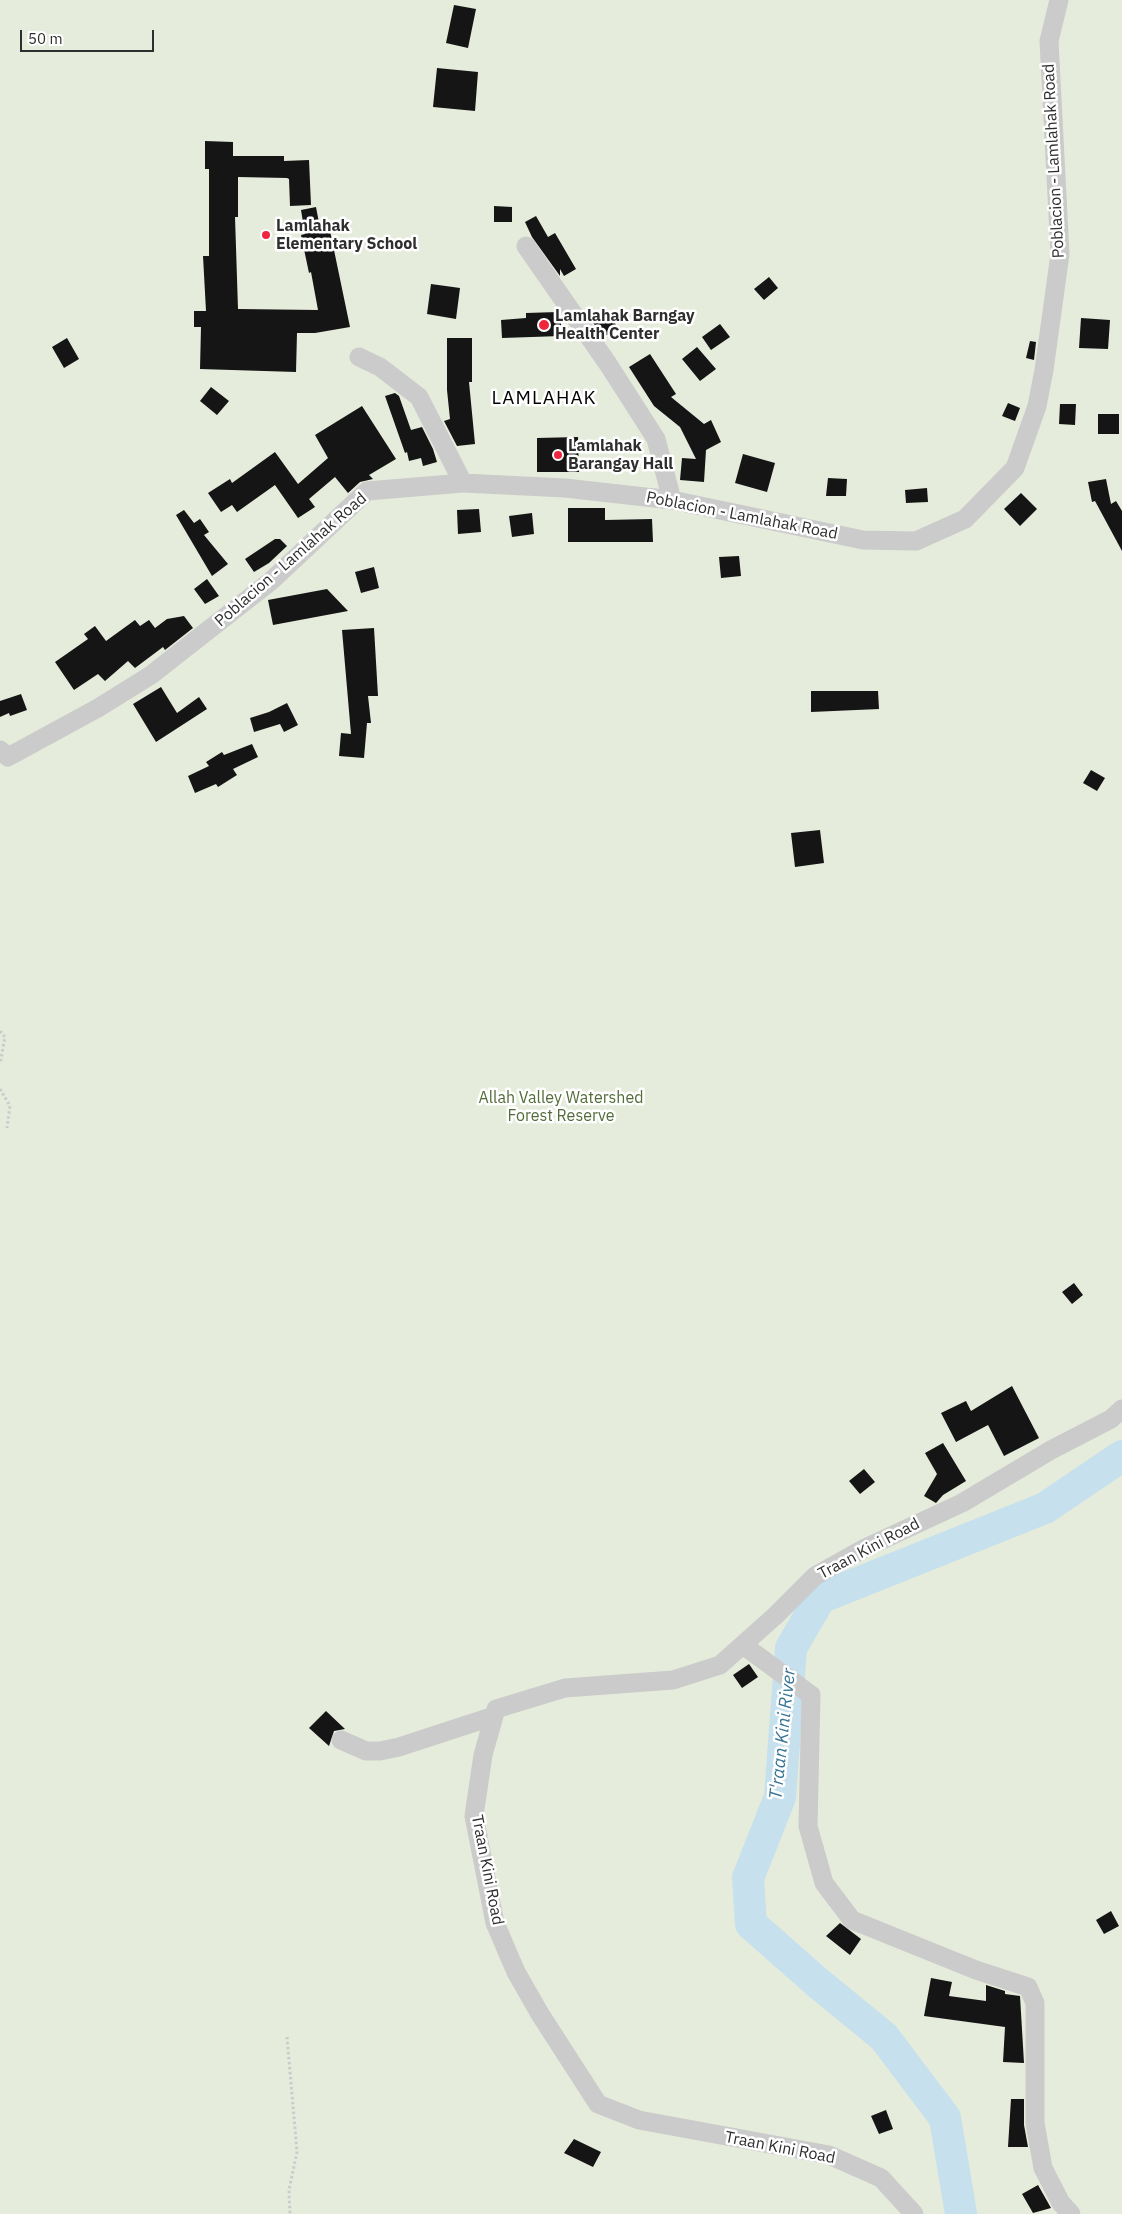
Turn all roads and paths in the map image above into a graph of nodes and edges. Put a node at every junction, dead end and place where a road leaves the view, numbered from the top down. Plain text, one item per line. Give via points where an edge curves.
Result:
1 (1058, 0) edge
2 (526, 246) dead end
3 (359, 357) dead end
4 (463, 483) junction
5 (672, 500) junction
6 (2, 759) edge
7 (0, 1031) edge
8 (0, 1064) edge
9 (0, 1089) edge
10 (7, 1128) dead end
11 (1122, 1409) edge
12 (743, 1645) junction
13 (494, 1716) junction
14 (341, 1740) dead end
15 (286, 2037) dead end
16 (290, 2214) edge
17 (914, 2214) edge
18 (1071, 2214) edge

1 - 5 street, Poblacion - Lamlahak Road via 1048,41 1060,254 1037,406 1015,468 965,519 916,541 863,540
2 - 5 street via 656,439
3 - 4 street via 380,367 419,397
4 - 5 street, Poblacion - Lamlahak Road via 565,488
4 - 6 street, Poblacion - Lamlahak Road via 367,491 271,581 152,675
7 - 8 path via 5,1037
9 - 10 path via 10,1106
11 - 12 street, Traan Kini Road via 1111,1419 962,1503 865,1548 815,1576
12 - 13 street, Traan Kini Road via 720,1665 673,1680 566,1688 496,1708
12 - 18 street via 811,1695 808,1826 824,1882 852,1920 976,1970 1028,1987 1035,2003 1036,2123 1043,2168 1061,2203
13 - 14 street via 384,1751 366,1751
13 - 17 street, Traan Kini Road via 483,1755 474,1816 495,1923 516,1972 577,2075 598,2104 639,2120 829,2155 881,2178
15 - 16 path via 297,2152 289,2190

